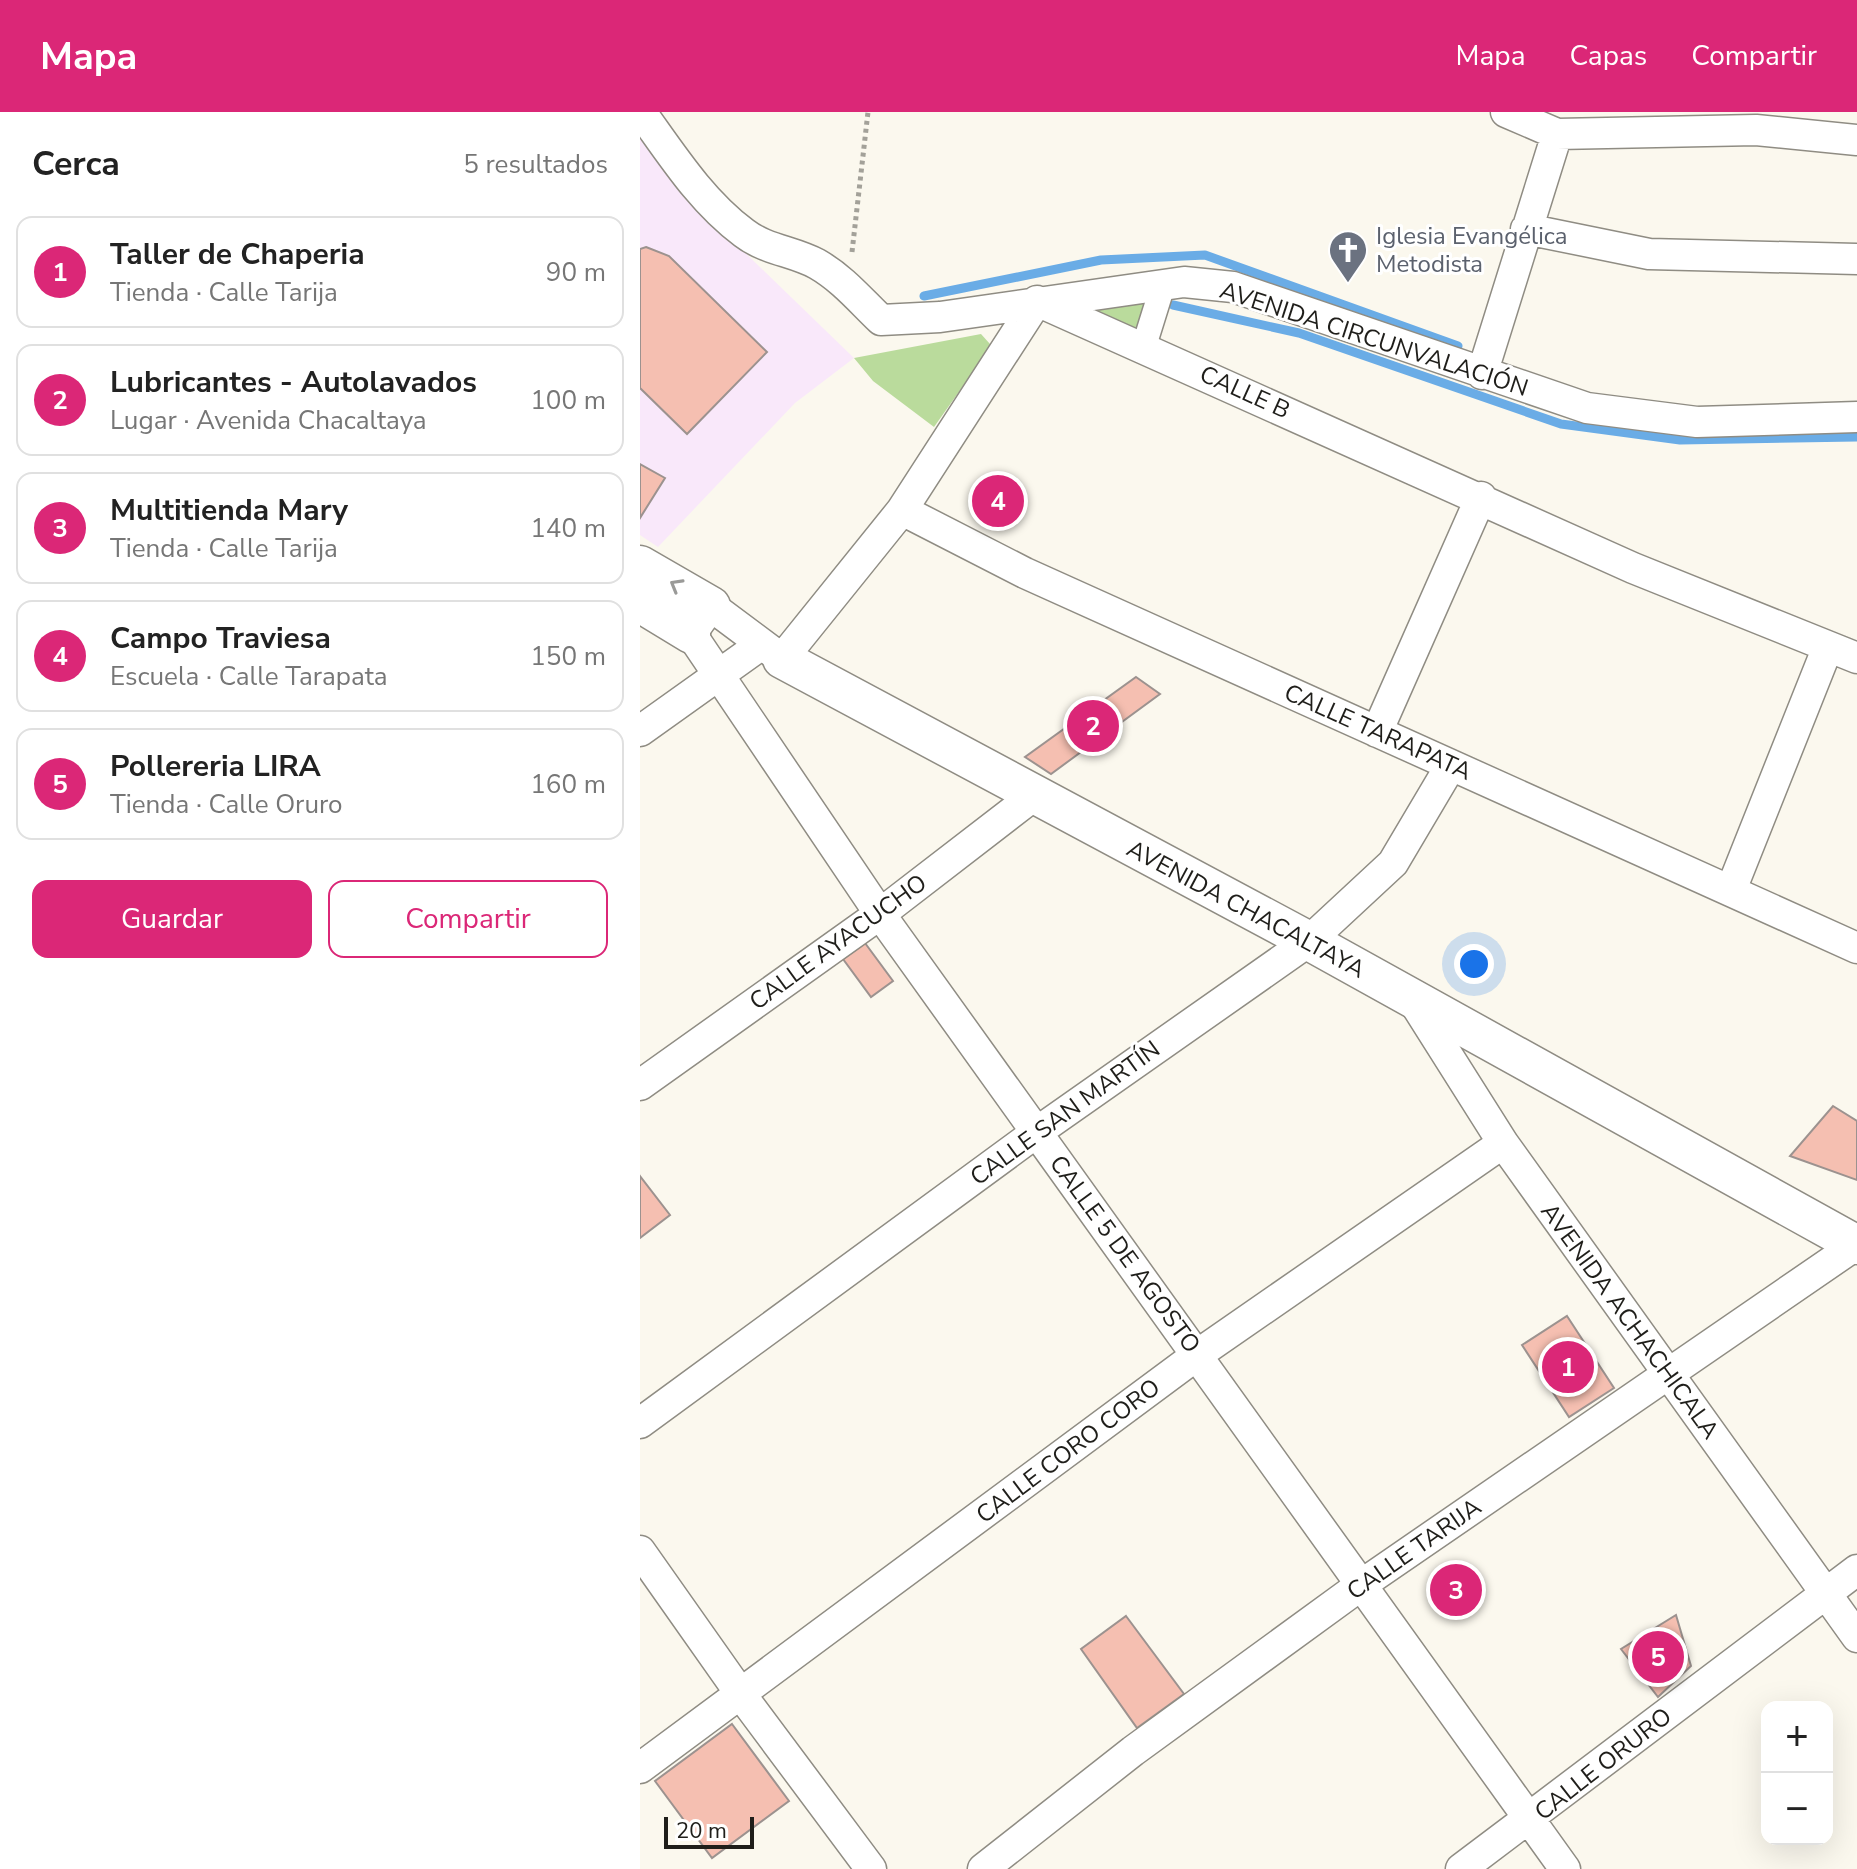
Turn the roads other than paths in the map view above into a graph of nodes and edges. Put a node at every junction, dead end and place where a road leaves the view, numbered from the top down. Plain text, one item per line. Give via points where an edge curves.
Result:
1 (641, 112) edge
2 (1506, 112) edge
3 (1623, 112) edge
4 (1557, 134) junction
5 (1649, 134) junction
6 (1857, 140) edge
7 (1526, 229) junction
8 (1857, 259) edge
9 (1163, 285) junction
10 (1037, 301) junction
11 (1144, 346) junction
12 (1482, 374) junction
13 (1857, 417) edge
14 (1481, 497) junction
15 (902, 510) junction
16 (640, 565) edge
17 (640, 603) edge
18 (701, 620) junction
19 (1827, 649) junction
20 (772, 651) junction
21 (1857, 658) edge
22 (715, 676) junction
23 (640, 731) edge
24 (1377, 732) junction
25 (1451, 765) junction
26 (1033, 796) junction
27 (1731, 890) junction
28 (880, 914) junction
29 (1309, 941) junction
30 (1857, 948) edge
31 (1412, 999) junction
32 (640, 1085) edge
33 (1037, 1132) junction
34 (1503, 1143) junction
35 (1857, 1245) edge
36 (1197, 1355) junction
37 (1667, 1372) junction
38 (640, 1423) edge
39 (640, 1551) edge
40 (1857, 1570) edge
41 (1361, 1585) junction
42 (1826, 1593) junction
43 (1857, 1637) edge
44 (741, 1694) junction
45 (640, 1768) edge
46 (1530, 1820) junction
47 (871, 1869) edge
48 (983, 1869) edge
49 (1461, 1869) edge
50 (1565, 1869) edge

1 - 10 street, AVENIDA CIRCUNVALACIÓN via 709,202 742,232 849,284 881,320 929,319
2 - 4 street
3 - 5 street
4 - 5 street
4 - 7 street
5 - 6 street via 1756,130
7 - 8 street via 1649,254
7 - 12 street
9 - 10 street, AVENIDA CIRCUNVALACIÓN
9 - 11 street
9 - 12 street, AVENIDA CIRCUNVALACIÓN via 1233,287
10 - 11 street, CALLE B
10 - 15 street
11 - 14 street, CALLE B
12 - 13 street, AVENIDA CIRCUNVALACIÓN via 1587,408 1697,422
14 - 19 street, CALLE B
14 - 24 street
15 - 20 street
15 - 24 street, CALLE TARAPATA via 1025,573
18 -> 16 street, AVENIDA CHACALTAYA
17 - 18 street
18 - 20 street, AVENIDA CHACALTAYA
18 - 22 street, CALLE 5 DE AGOSTO
19 - 21 street, CALLE B
19 - 27 street
20 - 22 street
20 - 26 street, AVENIDA CHACALTAYA
22 - 23 street
22 - 28 street, CALLE 5 DE AGOSTO
24 - 25 street, CALLE TARAPATA
25 - 27 street, CALLE TARAPATA
25 - 29 street, CALLE SAN MARTÍN via 1393,863
26 - 28 street, CALLE AYACUCHO
26 - 29 street, AVENIDA CHACALTAYA
27 - 30 street, CALLE TARAPATA
28 - 32 street, CALLE AYACUCHO
28 - 33 street, CALLE 5 DE AGOSTO
29 - 31 street, AVENIDA CHACALTAYA
29 - 33 street, CALLE SAN MARTÍN
31 - 34 street, AVENIDA ACHACHICALA
31 - 35 street, AVENIDA CHACALTAYA
33 - 36 street, CALLE 5 DE AGOSTO
33 - 38 street, CALLE SAN MARTÍN
34 - 36 street, CALLE CORO CORO
34 - 37 street, AVENIDA ACHACHICALA
35 - 37 street, CALLE TARIJA
36 - 41 street, CALLE 5 DE AGOSTO
36 - 44 street, CALLE CORO CORO
37 - 41 street, CALLE TARIJA
37 - 42 street, AVENIDA ACHACHICALA
39 - 44 street
40 - 42 street, CALLE ORURO
41 - 46 street, CALLE 5 DE AGOSTO
41 - 48 street, CALLE TARIJA via 1133,1751
42 - 43 street, AVENIDA ACHACHICALA
42 - 46 street, CALLE ORURO
44 - 45 street, CALLE CORO CORO
44 - 47 street
46 - 49 street, CALLE ORURO
46 - 50 street, CALLE 5 DE AGOSTO

